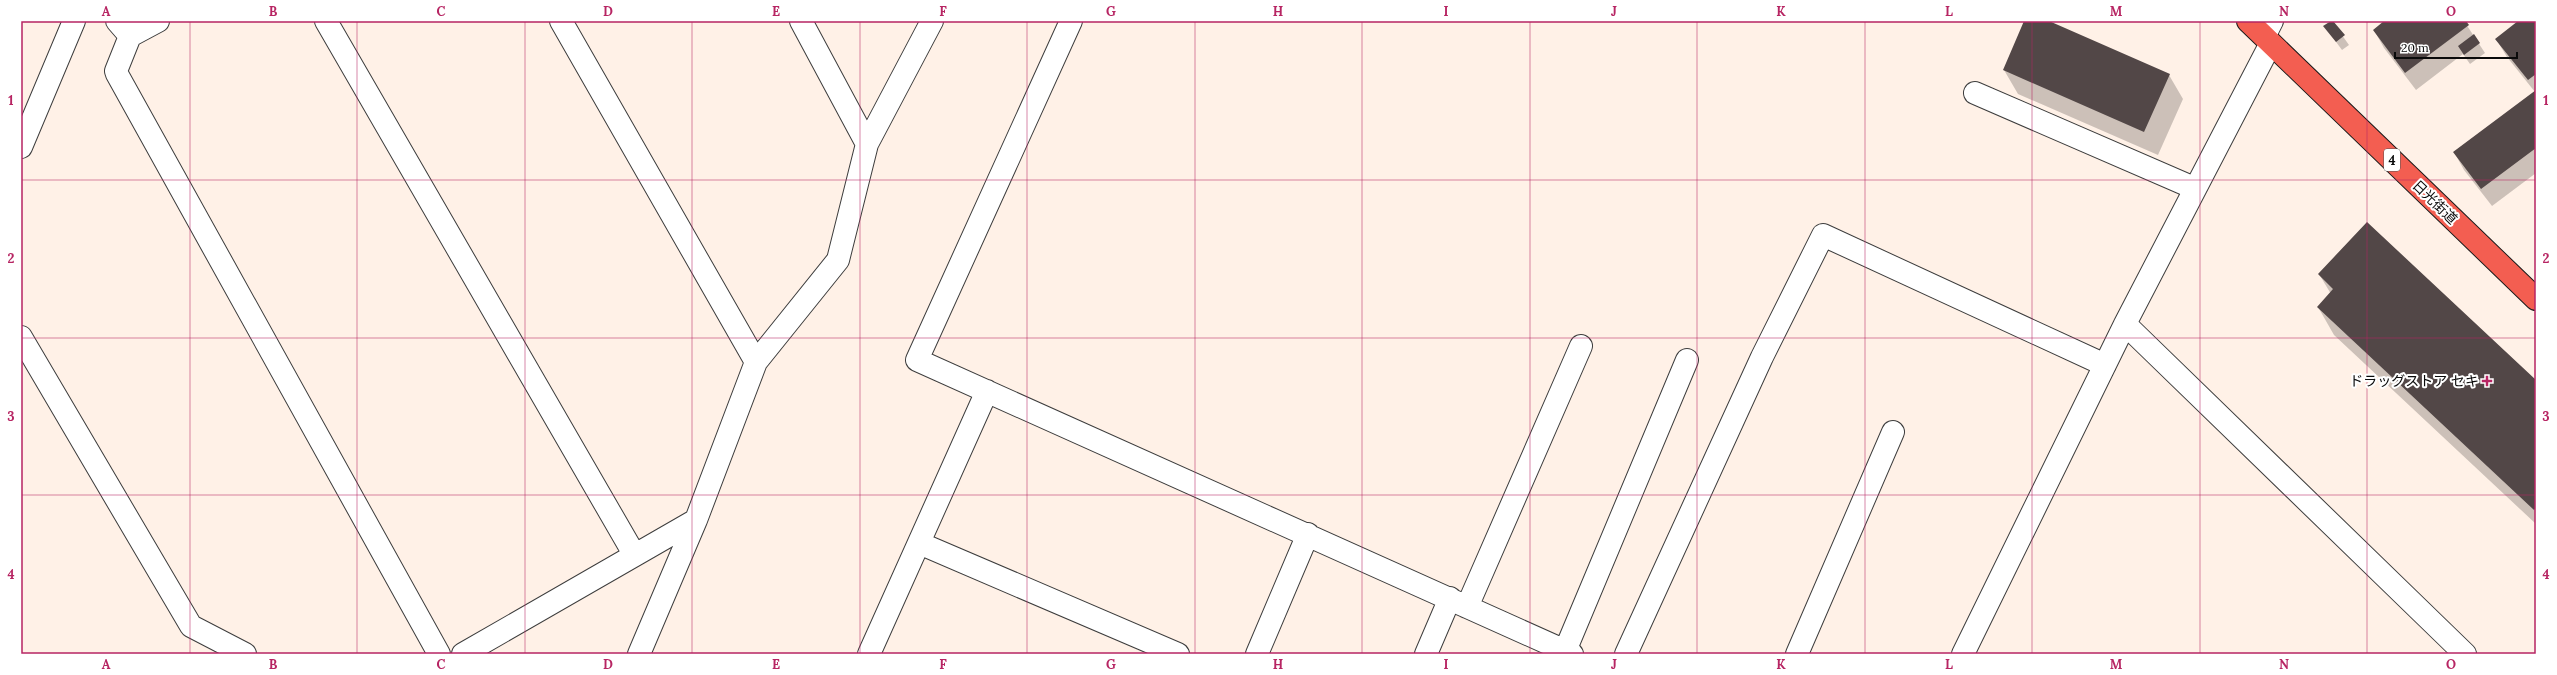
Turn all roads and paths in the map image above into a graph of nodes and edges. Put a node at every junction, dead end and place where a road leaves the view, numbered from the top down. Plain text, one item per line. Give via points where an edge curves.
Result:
1 (74, 21) edge
2 (158, 21) edge
3 (326, 21) edge
4 (561, 21) edge
5 (801, 21) edge
6 (932, 21) edge
7 (1071, 21) edge
8 (2248, 21) edge
9 (123, 29) edge
10 (2270, 30) edge
11 (1975, 92) dead end
12 (867, 144) junction
13 (21, 147) edge
14 (2194, 188) junction
15 (2536, 299) edge
16 (2125, 324) junction
17 (21, 337) edge
18 (1581, 346) dead end
19 (1687, 360) dead end
20 (756, 362) junction
21 (2105, 366) junction
22 (987, 391) junction
23 (1893, 432) dead end
24 (696, 520) junction
25 (1308, 534) junction
26 (919, 543) junction
27 (634, 554) junction
28 (1459, 603) junction
29 (1559, 651) edge
30 (245, 654) edge
31 (439, 654) edge
32 (463, 654) edge
33 (639, 654) edge
34 (869, 654) edge
35 (1178, 654) edge
36 (1257, 654) edge
37 (1426, 654) edge
38 (1626, 654) edge
39 (1797, 654) edge
40 (1963, 654) edge
41 (2465, 654) edge

1 - 13 street
2 - 9 street
3 - 27 street
4 - 20 street
5 - 12 street
6 - 12 street
7 - 22 street via 917,360
8 - 10 highway, 日光街道 / 4
9 - 31 street via 117,74
10 - 14 street via 2270,44
10 - 15 highway, 日光街道 / 4
11 - 14 street
12 - 20 street via 838,260
14 - 16 street
16 - 21 street
16 - 41 street
17 - 30 street via 191,626
18 - 28 street
19 - 29 street
20 - 24 street
21 - 38 street via 1823,235 1762,357
21 - 40 street
22 - 25 street
22 - 26 street
23 - 39 street
24 - 27 street
24 - 33 street
25 - 28 street
25 - 36 street
26 - 34 street
26 - 35 street
27 - 32 street
28 - 29 street
28 - 37 street

